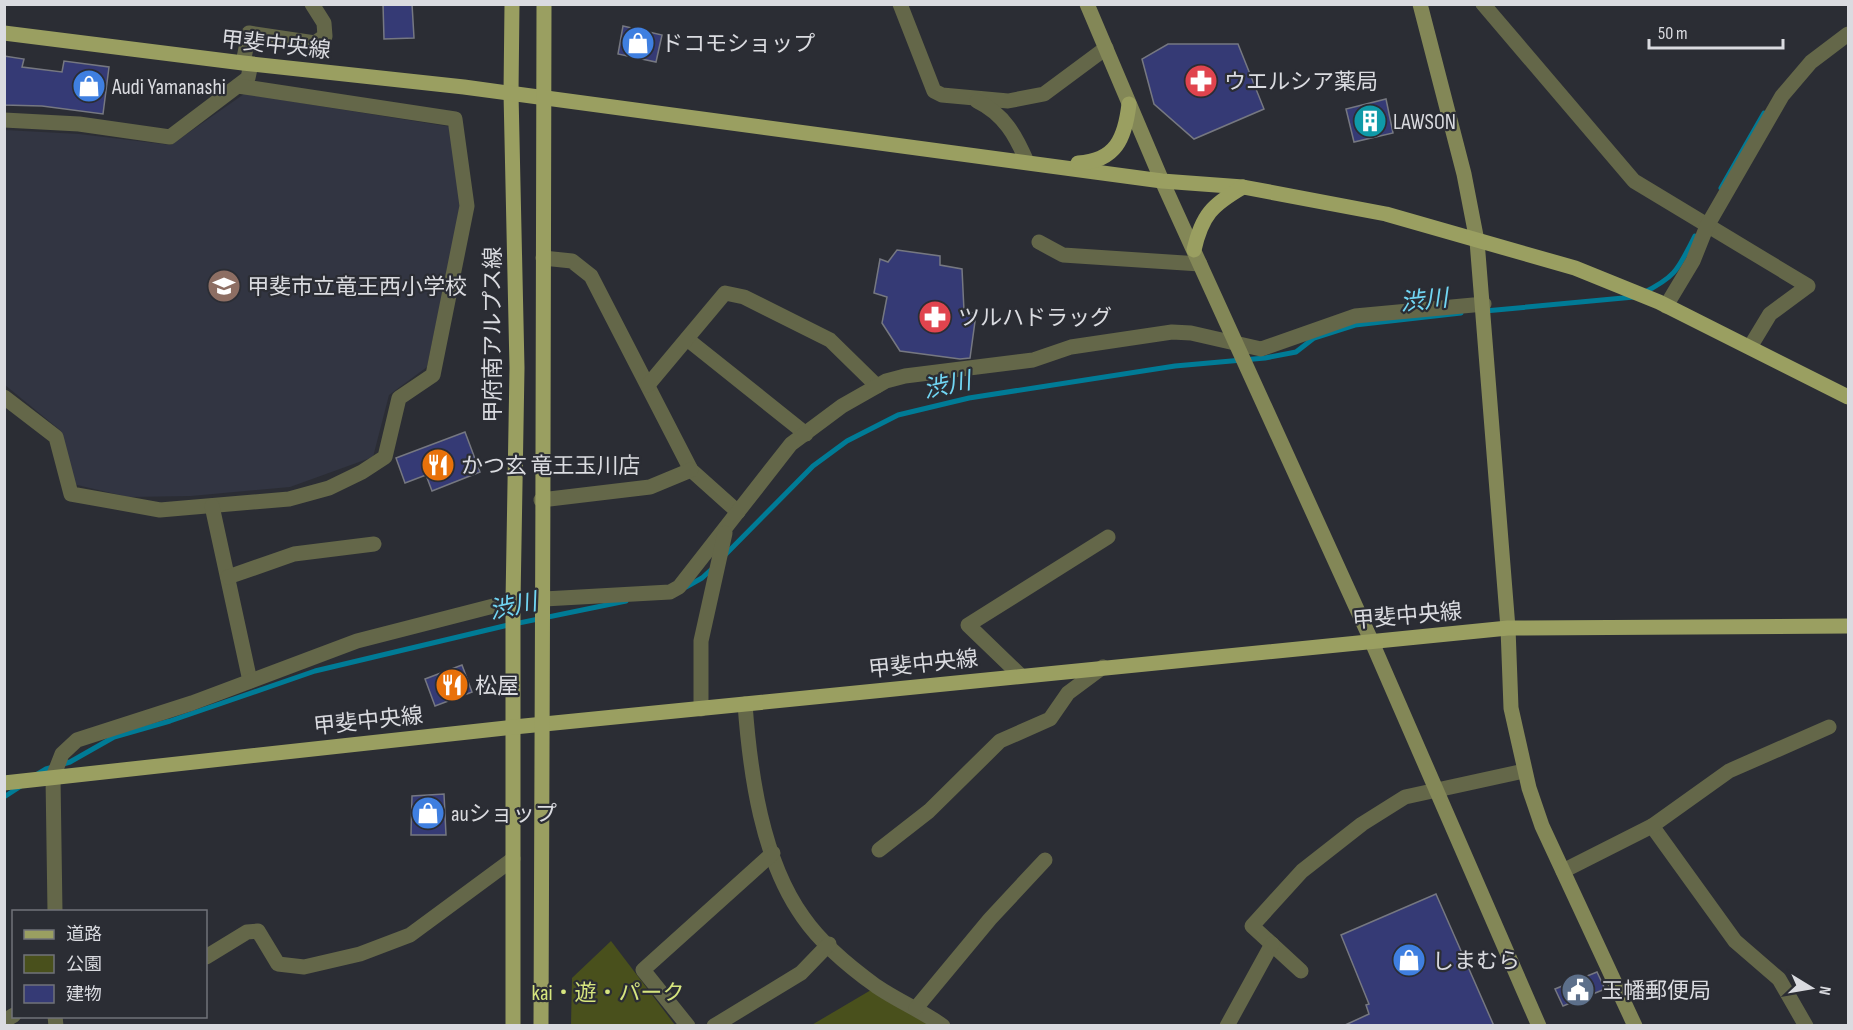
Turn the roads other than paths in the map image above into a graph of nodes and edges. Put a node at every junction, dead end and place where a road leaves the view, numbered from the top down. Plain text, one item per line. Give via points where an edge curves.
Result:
1 (312, 4) edge
2 (512, 4) edge
3 (544, 4) edge
4 (900, 4) edge
5 (1087, 4) edge
6 (1420, 4) edge
7 (1483, 4) edge
8 (4, 33) edge
9 (1848, 34) edge
10 (1106, 48) junction
11 (247, 64) junction
12 (238, 86) junction
13 (511, 93) junction
14 (543, 98) junction
15 (969, 98) junction
16 (1129, 104) junction
17 (4, 120) edge
18 (1028, 162) junction
19 (1048, 165) junction
20 (1162, 181) junction
21 (1243, 188) junction
22 (1707, 226) junction
23 (1477, 241) junction
24 (1039, 242) dead end
25 (1197, 257) junction
26 (543, 258) junction
27 (1484, 304) junction
28 (1666, 306) junction
29 (687, 339) junction
30 (1238, 346) junction
31 (1750, 347) junction
32 (648, 385) junction
33 (878, 386) junction
34 (4, 397) edge
35 (1848, 397) edge
36 (806, 434) junction
37 (691, 470) junction
38 (542, 500) junction
39 (212, 506) junction
40 (738, 512) junction
41 (726, 527) junction
42 (1108, 537) dead end
43 (374, 544) dead end
44 (228, 577) junction
45 (544, 599) junction
46 (513, 601) junction
47 (1848, 626) edge
48 (1508, 628) junction
49 (1371, 640) junction
50 (1103, 667) junction
51 (1021, 676) junction
52 (250, 681) junction
53 (745, 704) junction
54 (701, 709) junction
55 (542, 725) junction
56 (514, 727) junction
57 (1829, 727) dead end
58 (1524, 771) junction
59 (53, 777) junction
60 (4, 783) edge
61 (1435, 789) junction
62 (1652, 826) junction
63 (879, 850) dead end
64 (773, 853) junction
65 (513, 859) junction
66 (1045, 860) dead end
67 (1563, 871) junction
68 (55, 910) edge
69 (828, 944) junction
70 (1272, 944) junction
71 (207, 956) edge
72 (1301, 971) dead end
73 (916, 1008) junction
74 (513, 1026) edge
75 (541, 1026) edge
76 (688, 1026) edge
77 (714, 1026) edge
78 (943, 1026) edge
79 (1227, 1026) edge
80 (1539, 1026) edge
81 (1635, 1026) edge
82 (1806, 1026) edge

1 - 11 street via 324,23 326,36 315,43 249,33
2 - 13 main road, 甲府南アルプス線
3 - 14 main road
4 - 15 street via 934,91
5 - 10 street
6 - 23 street via 1464,174
7 - 22 street via 1634,181
8 - 11 main road, 甲斐中央線
9 - 22 street via 1811,62 1782,96
10 - 15 street via 1044,94 1008,101
10 - 16 street
11 - 12 street via 248,78
11 - 13 main road, 甲斐中央線
12 - 17 street via 170,137 79,124
12 - 39 street via 455,119 467,206 433,375 399,398 385,457 329,488 289,499
13 - 14 main road, 甲斐中央線
13 - 46 main road, 甲府南アルプス線 via 517,368
14 - 18 main road, 甲斐中央線
14 - 26 main road
15 - 18 street via 1005,120
16 - 19 main road via 1122,137 1097,162
16 - 20 street
18 - 19 main road, 甲斐中央線
19 - 20 main road
20 - 21 main road
20 - 25 street
21 - 23 main road via 1386,214
21 - 25 main road via 1219,201 1200,223
22 - 28 street via 1693,261
22 - 31 street via 1808,286 1770,314
23 - 27 street
23 - 28 main road via 1575,268
24 - 25 street via 1063,255
25 - 30 street
26 - 32 street via 572,261 591,276
26 - 38 main road
27 - 30 street via 1355,316 1261,349
27 - 48 street
28 - 31 main road
29 - 32 street
29 - 33 street via 725,293 744,297 830,340
29 - 36 street
30 - 33 street via 1172,332 1071,347 1033,360 905,376
30 - 49 street
31 - 35 main road
32 - 37 street
33 - 36 street via 842,406
34 - 39 street via 56,437 71,494 160,510
36 - 40 street via 791,444
37 - 38 street via 650,487
37 - 40 street
38 - 45 main road
39 - 44 street
40 - 41 street
41 - 45 street via 679,587 670,592
41 - 54 street via 701,641
42 - 51 street via 968,625
43 - 44 street via 294,554
44 - 52 street
45 - 55 main road
46 - 52 street via 357,641
46 - 56 main road, 甲府南アルプス線
47 - 48 main road, 甲斐中央線
48 - 49 main road, 甲斐中央線
48 - 58 street via 1511,708
49 - 50 main road, 甲斐中央線
49 - 61 street
50 - 51 main road, 甲斐中央線
50 - 63 street via 1068,693 1050,719 1000,741 929,811
51 - 53 main road, 甲斐中央線
52 - 59 street via 77,740 62,754
53 - 54 main road, 甲斐中央線
53 - 64 street via 758,806
54 - 55 main road, 甲斐中央線
55 - 56 main road, 甲斐中央線
55 - 75 main road
56 - 59 main road, 甲斐中央線
56 - 65 main road, 甲府南アルプス線
57 - 62 street via 1729,771
58 - 61 street
58 - 67 street via 1542,826
59 - 60 main road, 甲斐中央線
59 - 68 street
61 - 70 street via 1405,797 1362,824 1302,871 1252,926
61 - 80 street
62 - 67 street
62 - 82 street via 1736,941 1779,979
64 - 69 street via 779,874 803,917
64 - 76 street via 643,970
65 - 71 street via 410,935 360,954 304,967 278,964 258,932 247,932
65 - 74 main road, 甲府南アルプス線
66 - 73 street
67 - 81 street
69 - 73 street via 876,986
69 - 77 street via 801,973
70 - 72 street
70 - 79 street
73 - 78 street

